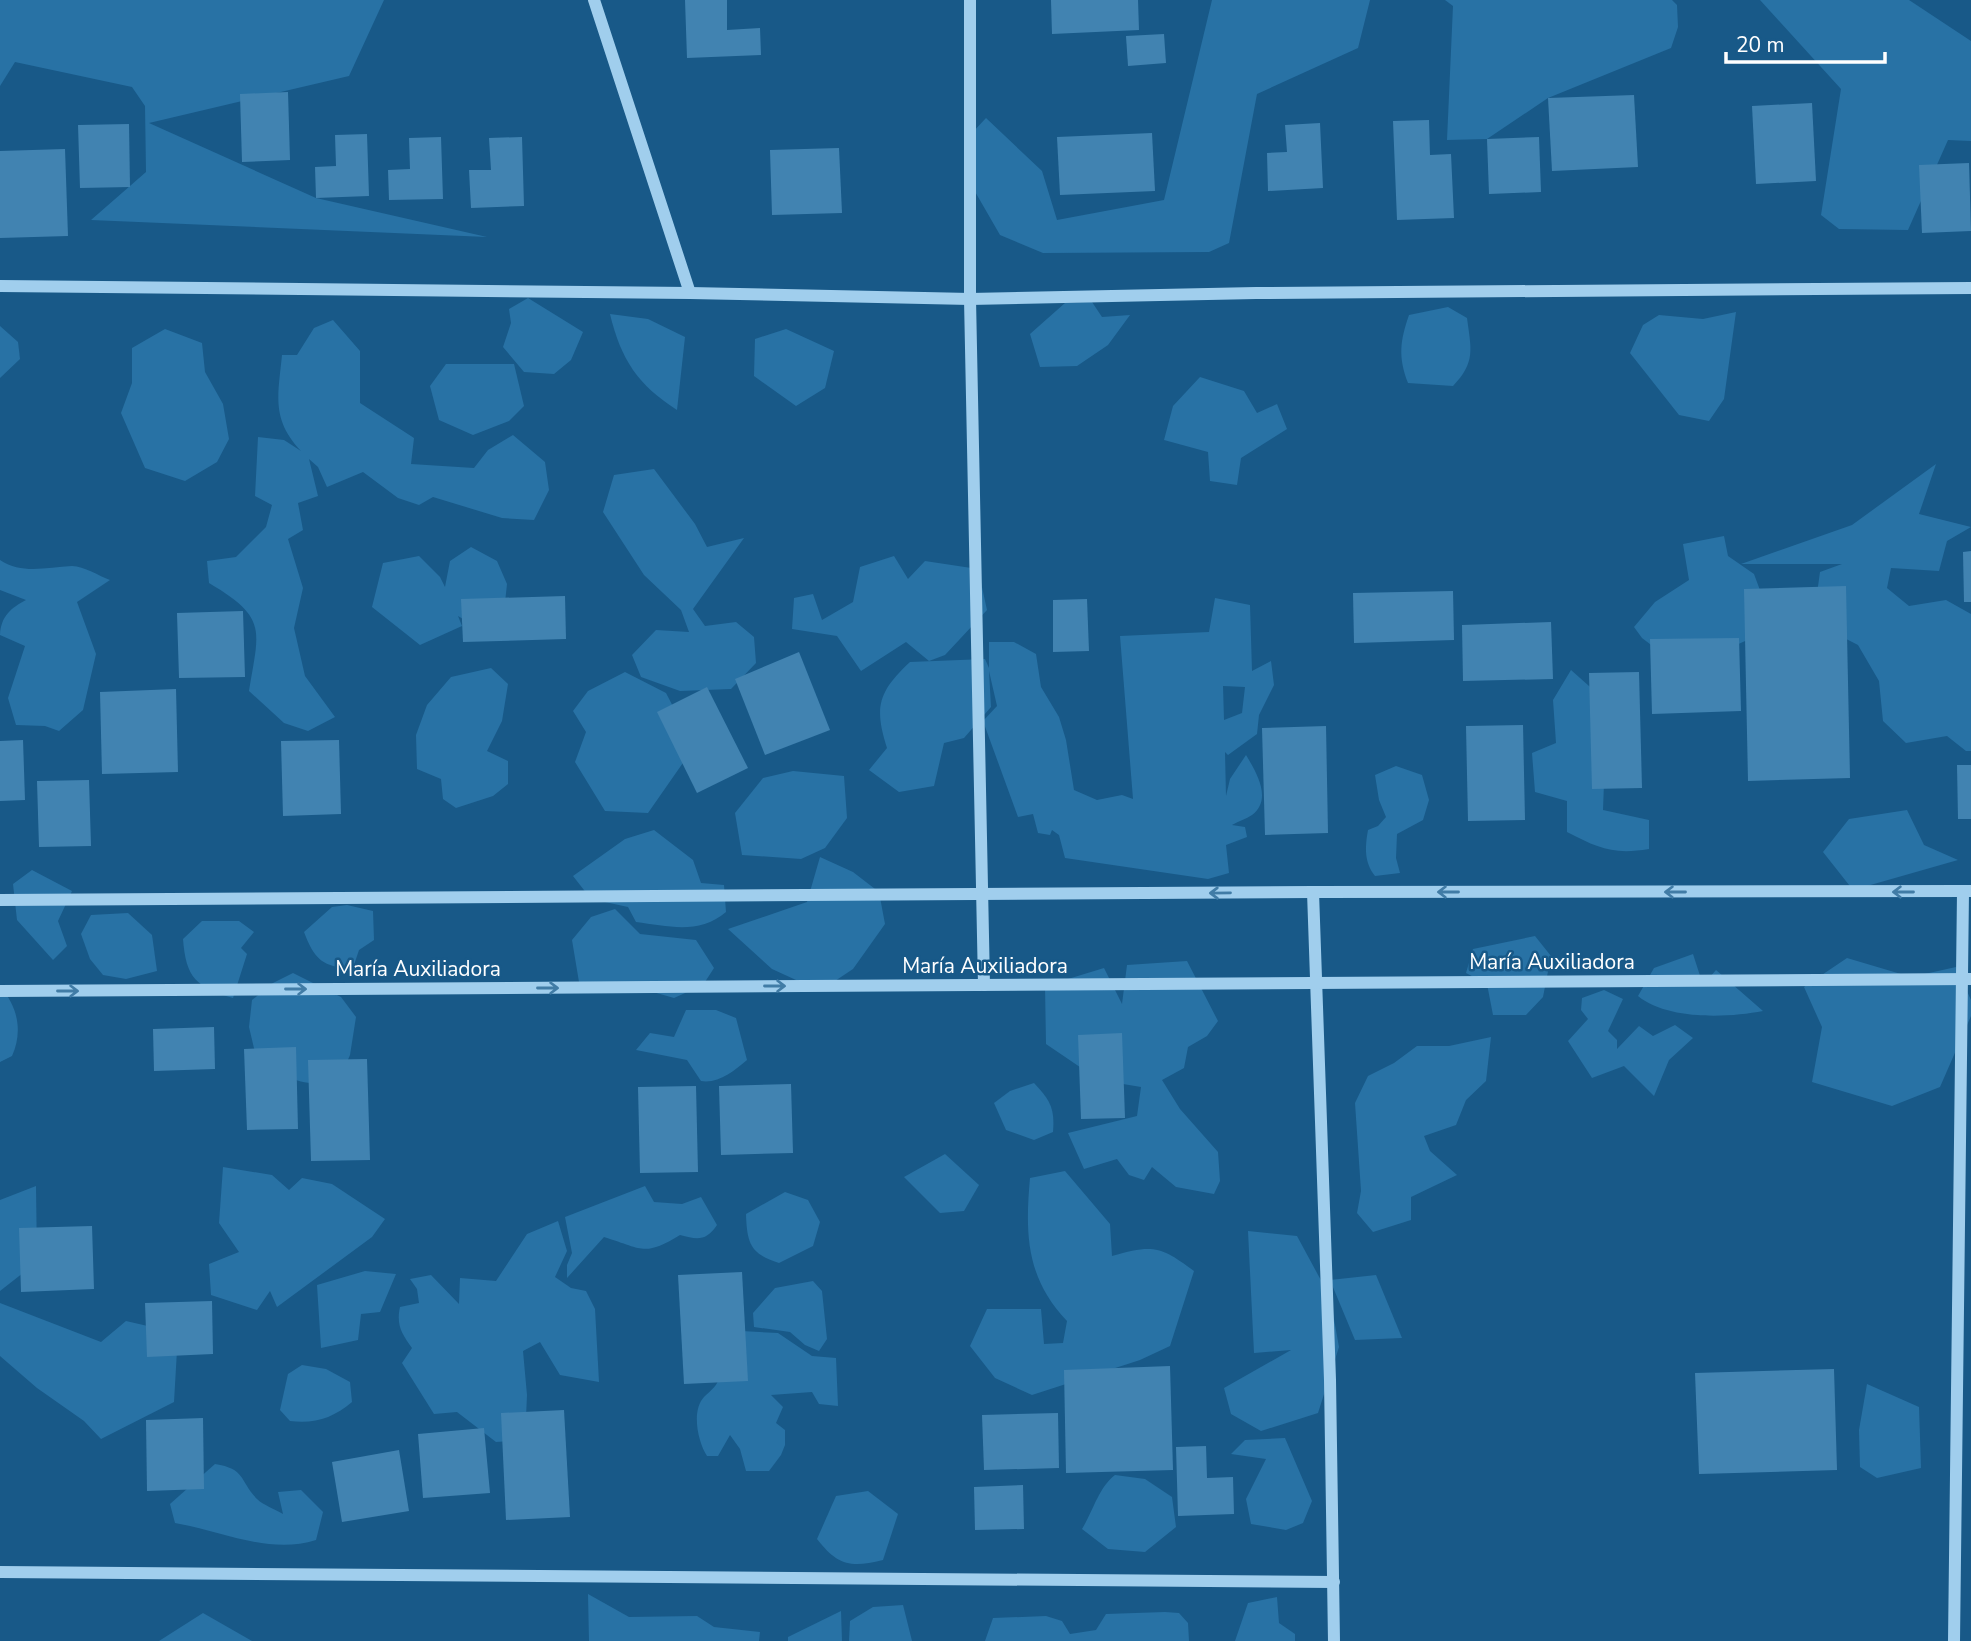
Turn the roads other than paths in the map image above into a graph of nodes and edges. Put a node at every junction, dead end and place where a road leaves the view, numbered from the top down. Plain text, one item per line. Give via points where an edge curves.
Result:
1 (594, 0) edge
2 (970, 0) edge
3 (0, 285) edge
4 (1971, 288) edge
5 (690, 293) junction
6 (970, 299) junction
7 (1313, 891) junction
8 (1967, 891) edge
9 (982, 896) junction
10 (0, 900) edge
11 (1967, 979) edge
12 (1315, 983) junction
13 (984, 985) junction
14 (0, 991) edge
15 (0, 1572) edge
16 (1334, 1582) junction
17 (1334, 1641) edge
18 (1954, 1641) edge

1 - 5 street
2 - 6 street
3 - 5 street
4 - 6 street
5 - 6 street
6 - 9 street
8 -> 7 street
7 -> 9 street
7 - 12 street
8 - 11 street
9 - 10 street
9 - 13 street
11 - 12 street, María Auxiliadora
11 - 18 street
12 - 13 street, María Auxiliadora
12 - 16 street
14 -> 13 street, María Auxiliadora
15 - 16 street
16 - 17 street

